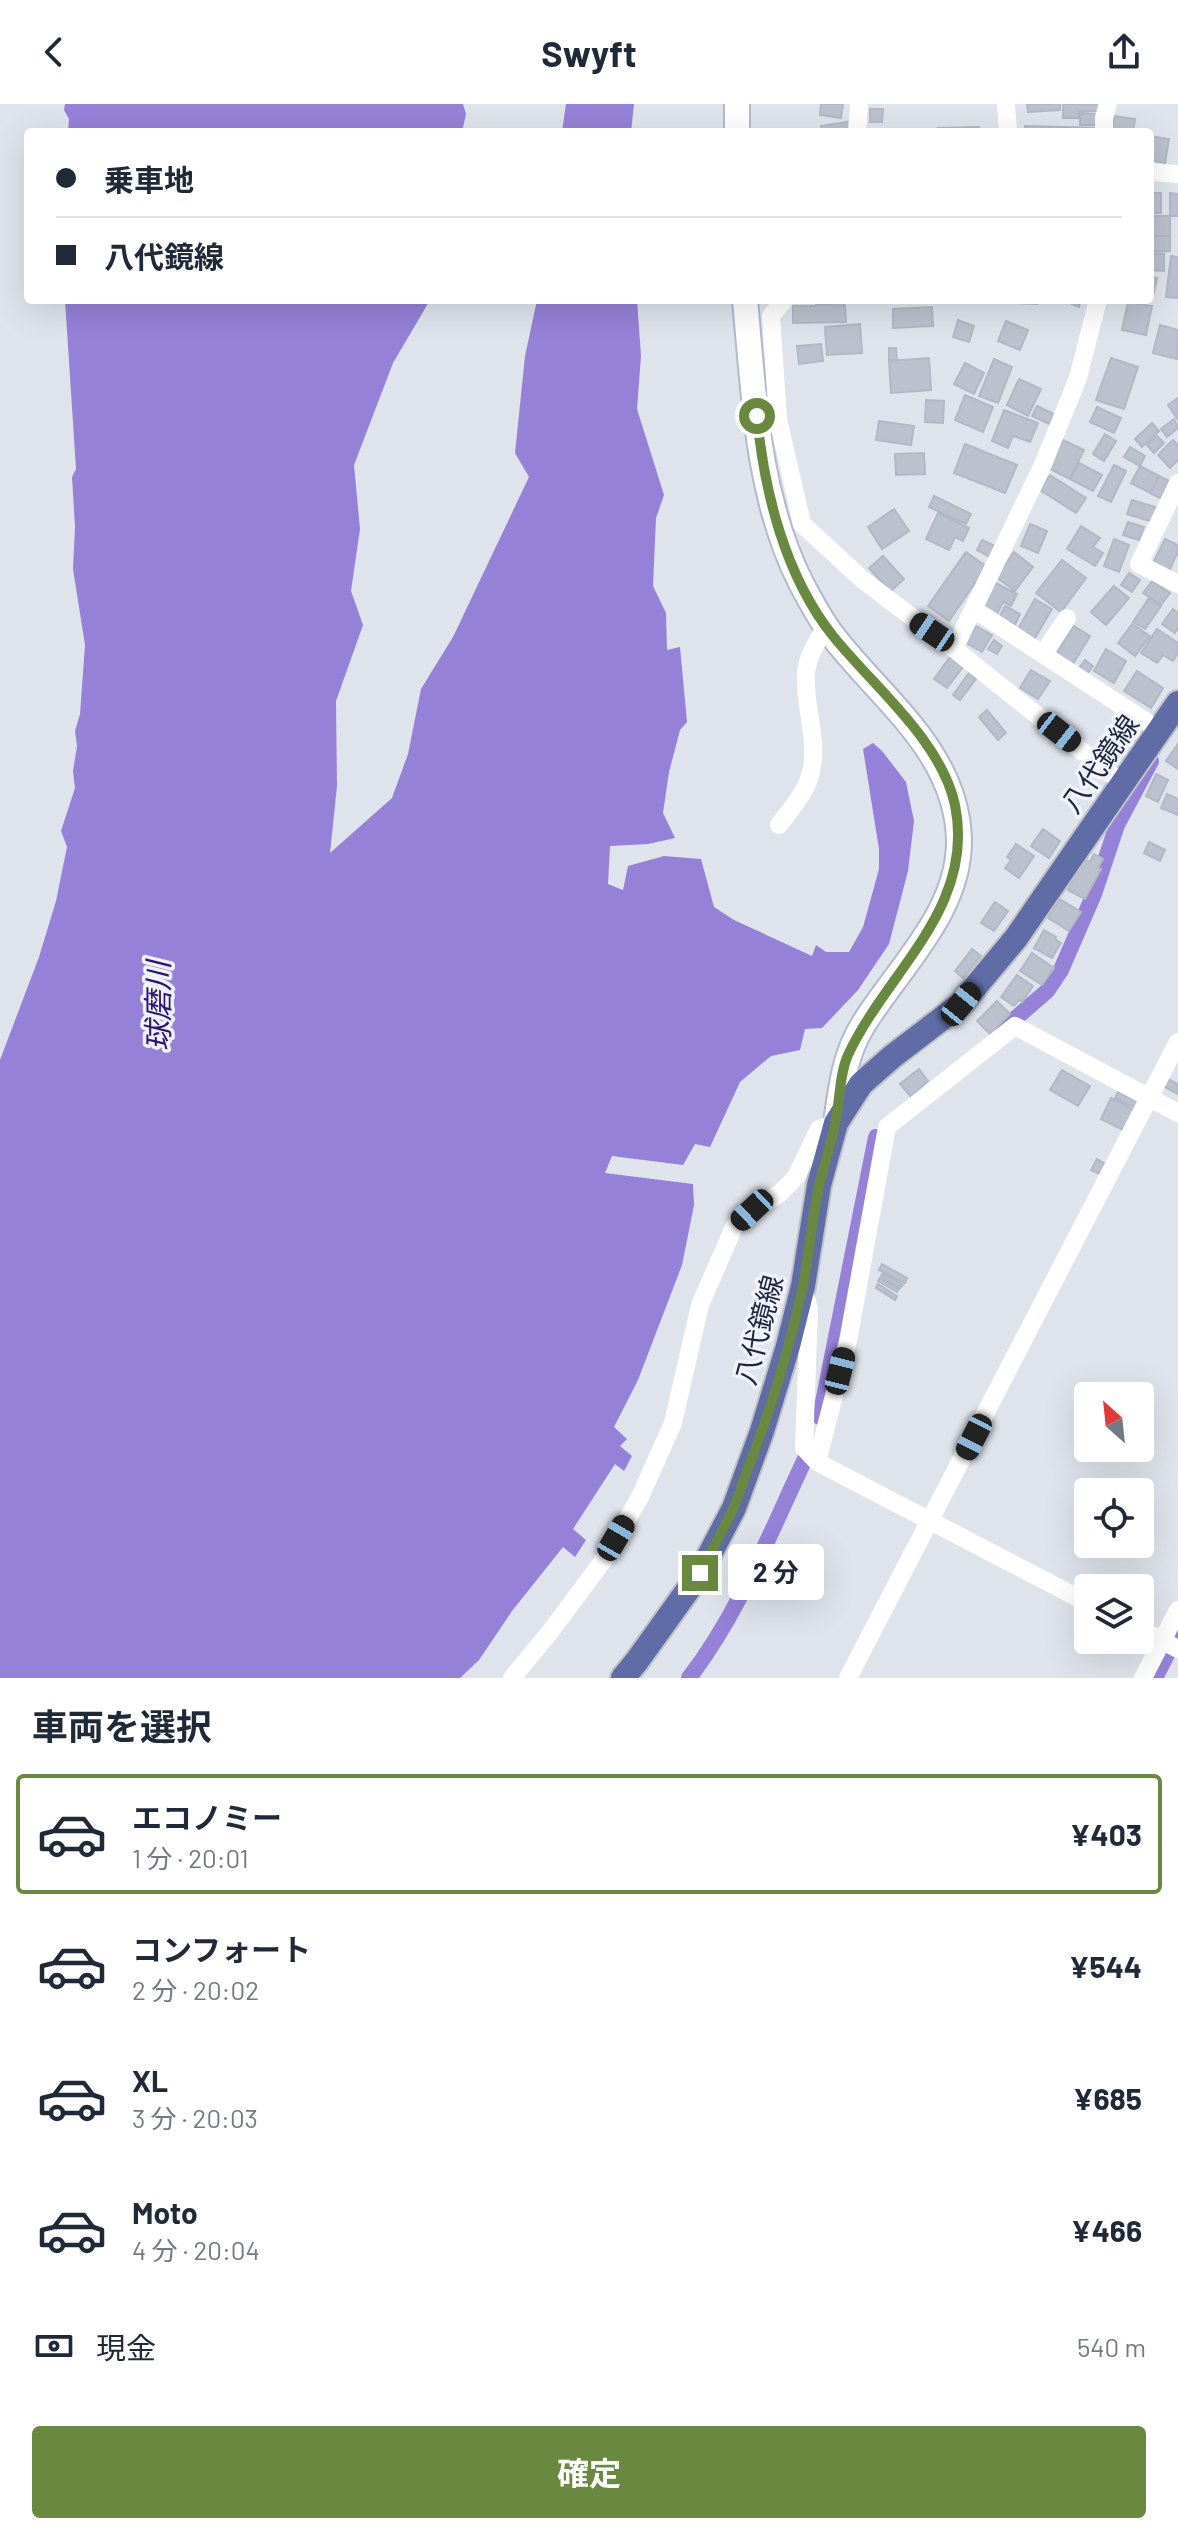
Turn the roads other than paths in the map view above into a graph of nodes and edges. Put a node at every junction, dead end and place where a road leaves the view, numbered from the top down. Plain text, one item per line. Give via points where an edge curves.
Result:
1 (737, 104) edge
2 (859, 104) edge
3 (1006, 104) edge
4 (1108, 104) edge
5 (737, 128) edge
6 (857, 128) edge
7 (1008, 128) edge
8 (1104, 128) edge
9 (1154, 172) edge
10 (1178, 174) edge
11 (745, 304) edge
12 (781, 304) edge
13 (1097, 304) edge
14 (759, 445) junction
15 (1178, 483) edge
16 (802, 524) junction
17 (1178, 584) edge
18 (975, 610) junction
19 (1067, 618) dead end
20 (826, 626) junction
21 (954, 649) junction
22 (1043, 654) junction
23 (1178, 703) edge
24 (1159, 730) junction
25 (1122, 783) junction
26 (779, 825) dead end
27 (1178, 1042) edge
28 (1149, 1098) junction
29 (1178, 1113) edge
30 (836, 1123) junction
31 (803, 1286) junction
32 (817, 1462) junction
33 (931, 1521) junction
34 (1074, 1596) edge
35 (1178, 1610) edge
36 (651, 1641) junction
37 (1170, 1645) edge
38 (512, 1678) edge
39 (623, 1678) edge
40 (640, 1678) edge
41 (848, 1678) edge
42 (1143, 1678) edge

1 - 5 street
2 - 6 street
3 - 7 street
4 - 8 street
9 - 10 street
11 - 14 street
12 - 16 street via 771,316 778,419
13 - 18 street via 1078,378
14 - 16 street
14 - 20 street via 781,535
15 - 17 street via 1139,564
16 - 21 street via 863,580
18 - 21 street
18 - 22 street
19 - 22 street
20 - 26 street via 806,673 814,751 811,775
20 - 30 street via 927,745 954,803 959,842 953,879 936,920 862,1026 846,1060
21 - 25 street
22 - 24 street
23 - 24 main road, 八代鏡線
24 - 25 main road, 八代鏡線
25 - 30 main road, 八代鏡線 via 1016,938 961,1004 861,1084
27 - 28 street
28 - 29 street
28 - 32 street via 1015,1026 887,1127 848,1341
28 - 33 street
30 - 31 main road, 八代鏡線 via 819,1185
30 - 38 street via 819,1129 796,1177 734,1227 700,1305 673,1423 640,1497 605,1558
31 - 32 street via 809,1309 804,1448
31 - 36 main road, 八代鏡線 via 734,1508 700,1573
32 - 33 street
33 - 34 street
33 - 41 street
35 - 37 street
36 - 39 main road, 八代鏡線
36 - 40 street via 649,1662
37 - 42 street

